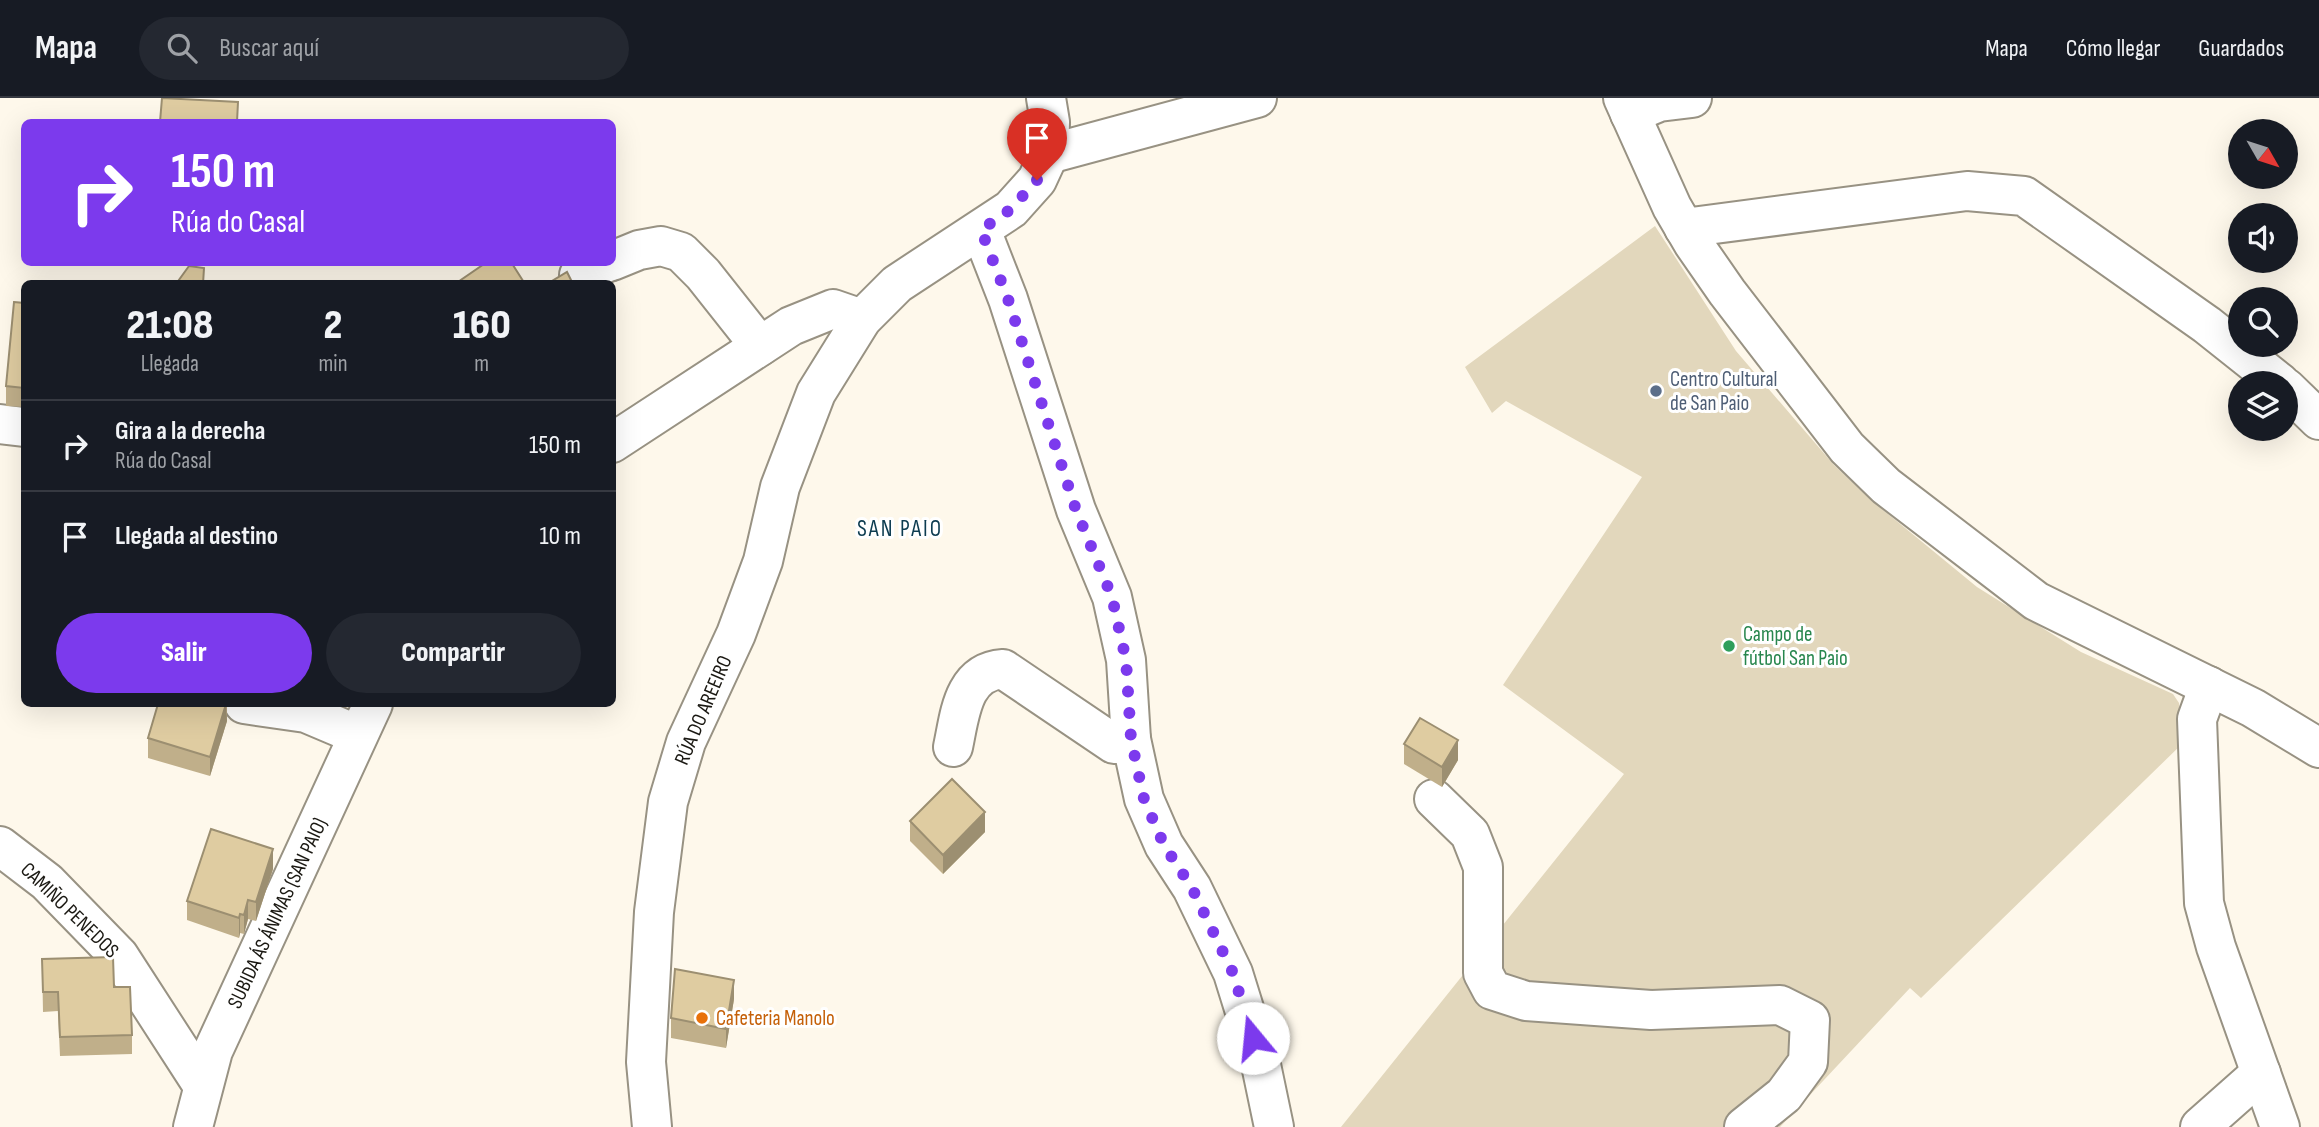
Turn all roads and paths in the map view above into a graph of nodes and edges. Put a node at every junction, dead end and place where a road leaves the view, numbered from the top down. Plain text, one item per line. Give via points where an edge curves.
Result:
1 (1046, 98) edge
2 (1257, 98) edge
3 (1692, 98) edge
4 (1627, 106) edge
5 (1049, 154) junction
6 (1684, 228) junction
7 (981, 230) junction
8 (616, 259) edge
9 (862, 318) junction
10 (760, 346) junction
11 (2265, 371) edge
12 (2298, 400) edge
13 (2319, 420) edge
14 (0, 424) edge
15 (21, 426) edge
16 (616, 440) edge
17 (2209, 686) junction
18 (250, 707) edge
19 (365, 719) edge
20 (1131, 739) junction
21 (2316, 743) edge
22 (953, 747) dead end
23 (1434, 799) dead end
24 (0, 846) edge
25 (2261, 1073) junction
26 (203, 1086) junction
27 (193, 1127) edge
28 (652, 1127) edge
29 (1273, 1127) edge
30 (1744, 1127) edge
31 (2200, 1127) edge
32 (2280, 1127) edge

1 - 5 street
2 - 5 street
3 - 4 street
4 - 6 street
5 - 7 street, RÚA DO AREEIRO via 1037,180 1011,209
6 - 11 street via 1967,191 2024,197
6 - 17 street via 1727,292 1847,448 1886,486 2036,601
7 - 9 street, RÚA DO AREEIRO via 897,284
7 - 20 street via 1076,510 1112,597 1126,660
8 - 10 street via 661,246 681,252
9 - 10 street via 833,309 791,326
9 - 28 street, RÚA DO AREEIRO via 816,393 780,487 758,574 686,742 668,802 654,912 646,1062
10 - 16 street
12 - 13 street
14 - 15 street
17 - 21 street
17 - 25 street via 2197,719 2204,903
18 - 19 street
19 - 26 street, SUBIDA ÁS ÁNIMAS (SAN PAIO) via 213,1051
20 - 22 street via 1114,744 1003,669 977,677 964,699
20 - 29 street via 1144,799 1164,845 1192,888 1233,973 1260,1060
23 - 30 street via 1470,834 1483,867 1483,973 1492,990 1526,1001 1651,1010 1780,1005 1810,1020 1808,1062 1784,1095
24 - 26 street, CAMIÑO PENEDOS via 47,882 119,956
25 - 31 street
25 - 32 street
26 - 27 street, SUBIDA ÁS ÁNIMAS (SAN PAIO)

